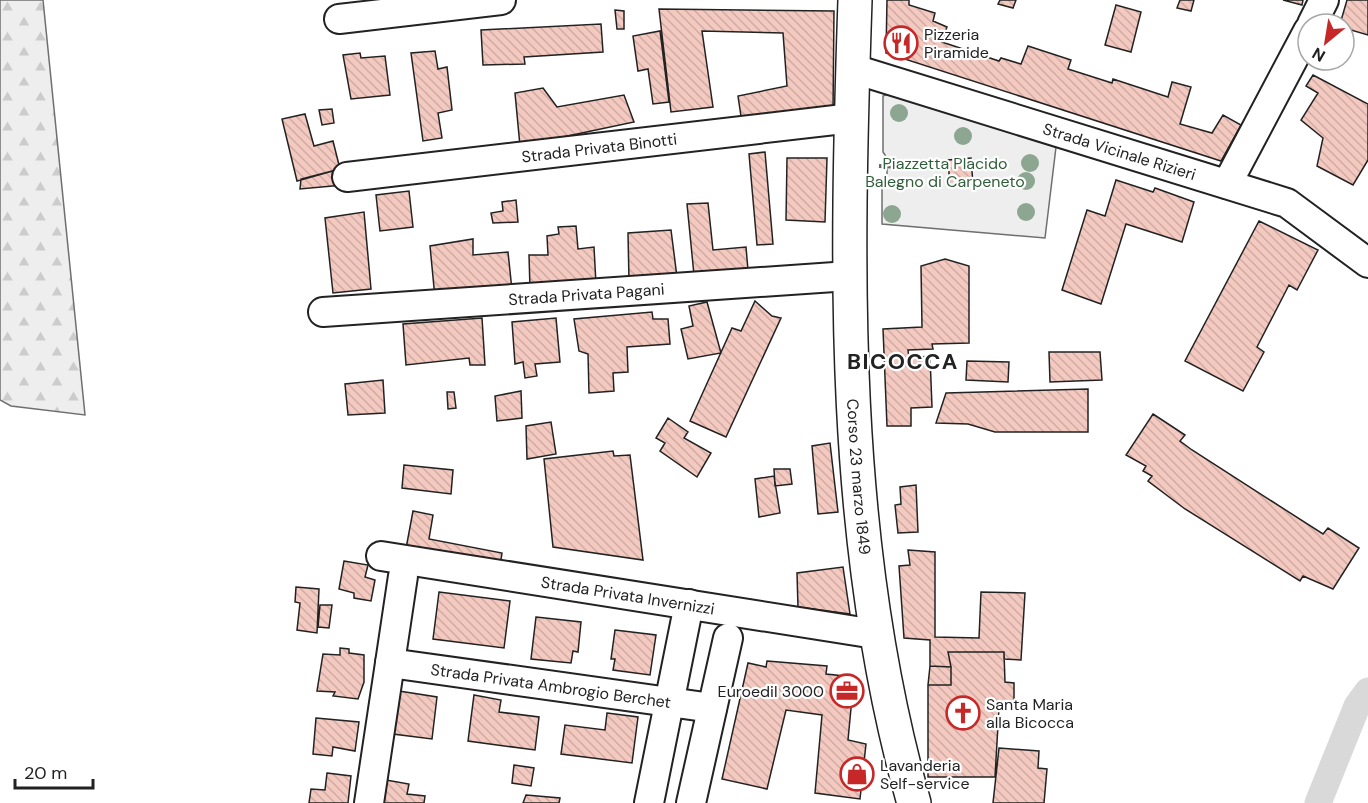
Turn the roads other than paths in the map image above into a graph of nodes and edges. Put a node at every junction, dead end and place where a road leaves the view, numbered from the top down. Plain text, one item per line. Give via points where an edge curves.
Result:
1 (501, 0) edge
2 (855, 0) edge
3 (339, 19) dead end
4 (1296, 54) edge
5 (854, 69) junction
6 (852, 118) junction
7 (347, 177) dead end
8 (1227, 184) junction
9 (1368, 263) edge
10 (849, 276) junction
11 (323, 312) dead end
12 (381, 556) dead end
13 (403, 576) dead end
14 (688, 604) junction
15 (875, 634) junction
16 (728, 638) dead end
17 (390, 663) junction
18 (669, 701) junction
19 (712, 708) junction
20 (369, 803) edge
21 (649, 803) edge
22 (690, 803) edge
23 (914, 803) edge

1 - 3 street
2 - 5 main road, Corso 23 marzo 1849
4 - 8 street
5 - 6 main road, Corso 23 marzo 1849
5 - 8 street, Strada Vicinale Rizieri
6 - 7 street, Strada Privata Binotti
6 - 10 main road, Corso 23 marzo 1849
8 - 9 street, Strada Vicinale Rizieri via 1287,203
10 - 11 street, Strada Privata Pagani
10 - 15 main road, Corso 23 marzo 1849 via 858,478
12 - 14 street, Strada Privata Invernizzi
13 - 17 street
14 - 15 street, Strada Privata Invernizzi
14 - 18 street
15 - 23 main road, Corso 23 marzo 1849
16 - 19 street
17 - 18 street, Strada Privata Ambrogio Berchet
17 - 20 street
18 - 19 street, Strada Privata Ambrogio Berchet
18 - 21 street
19 - 22 street

